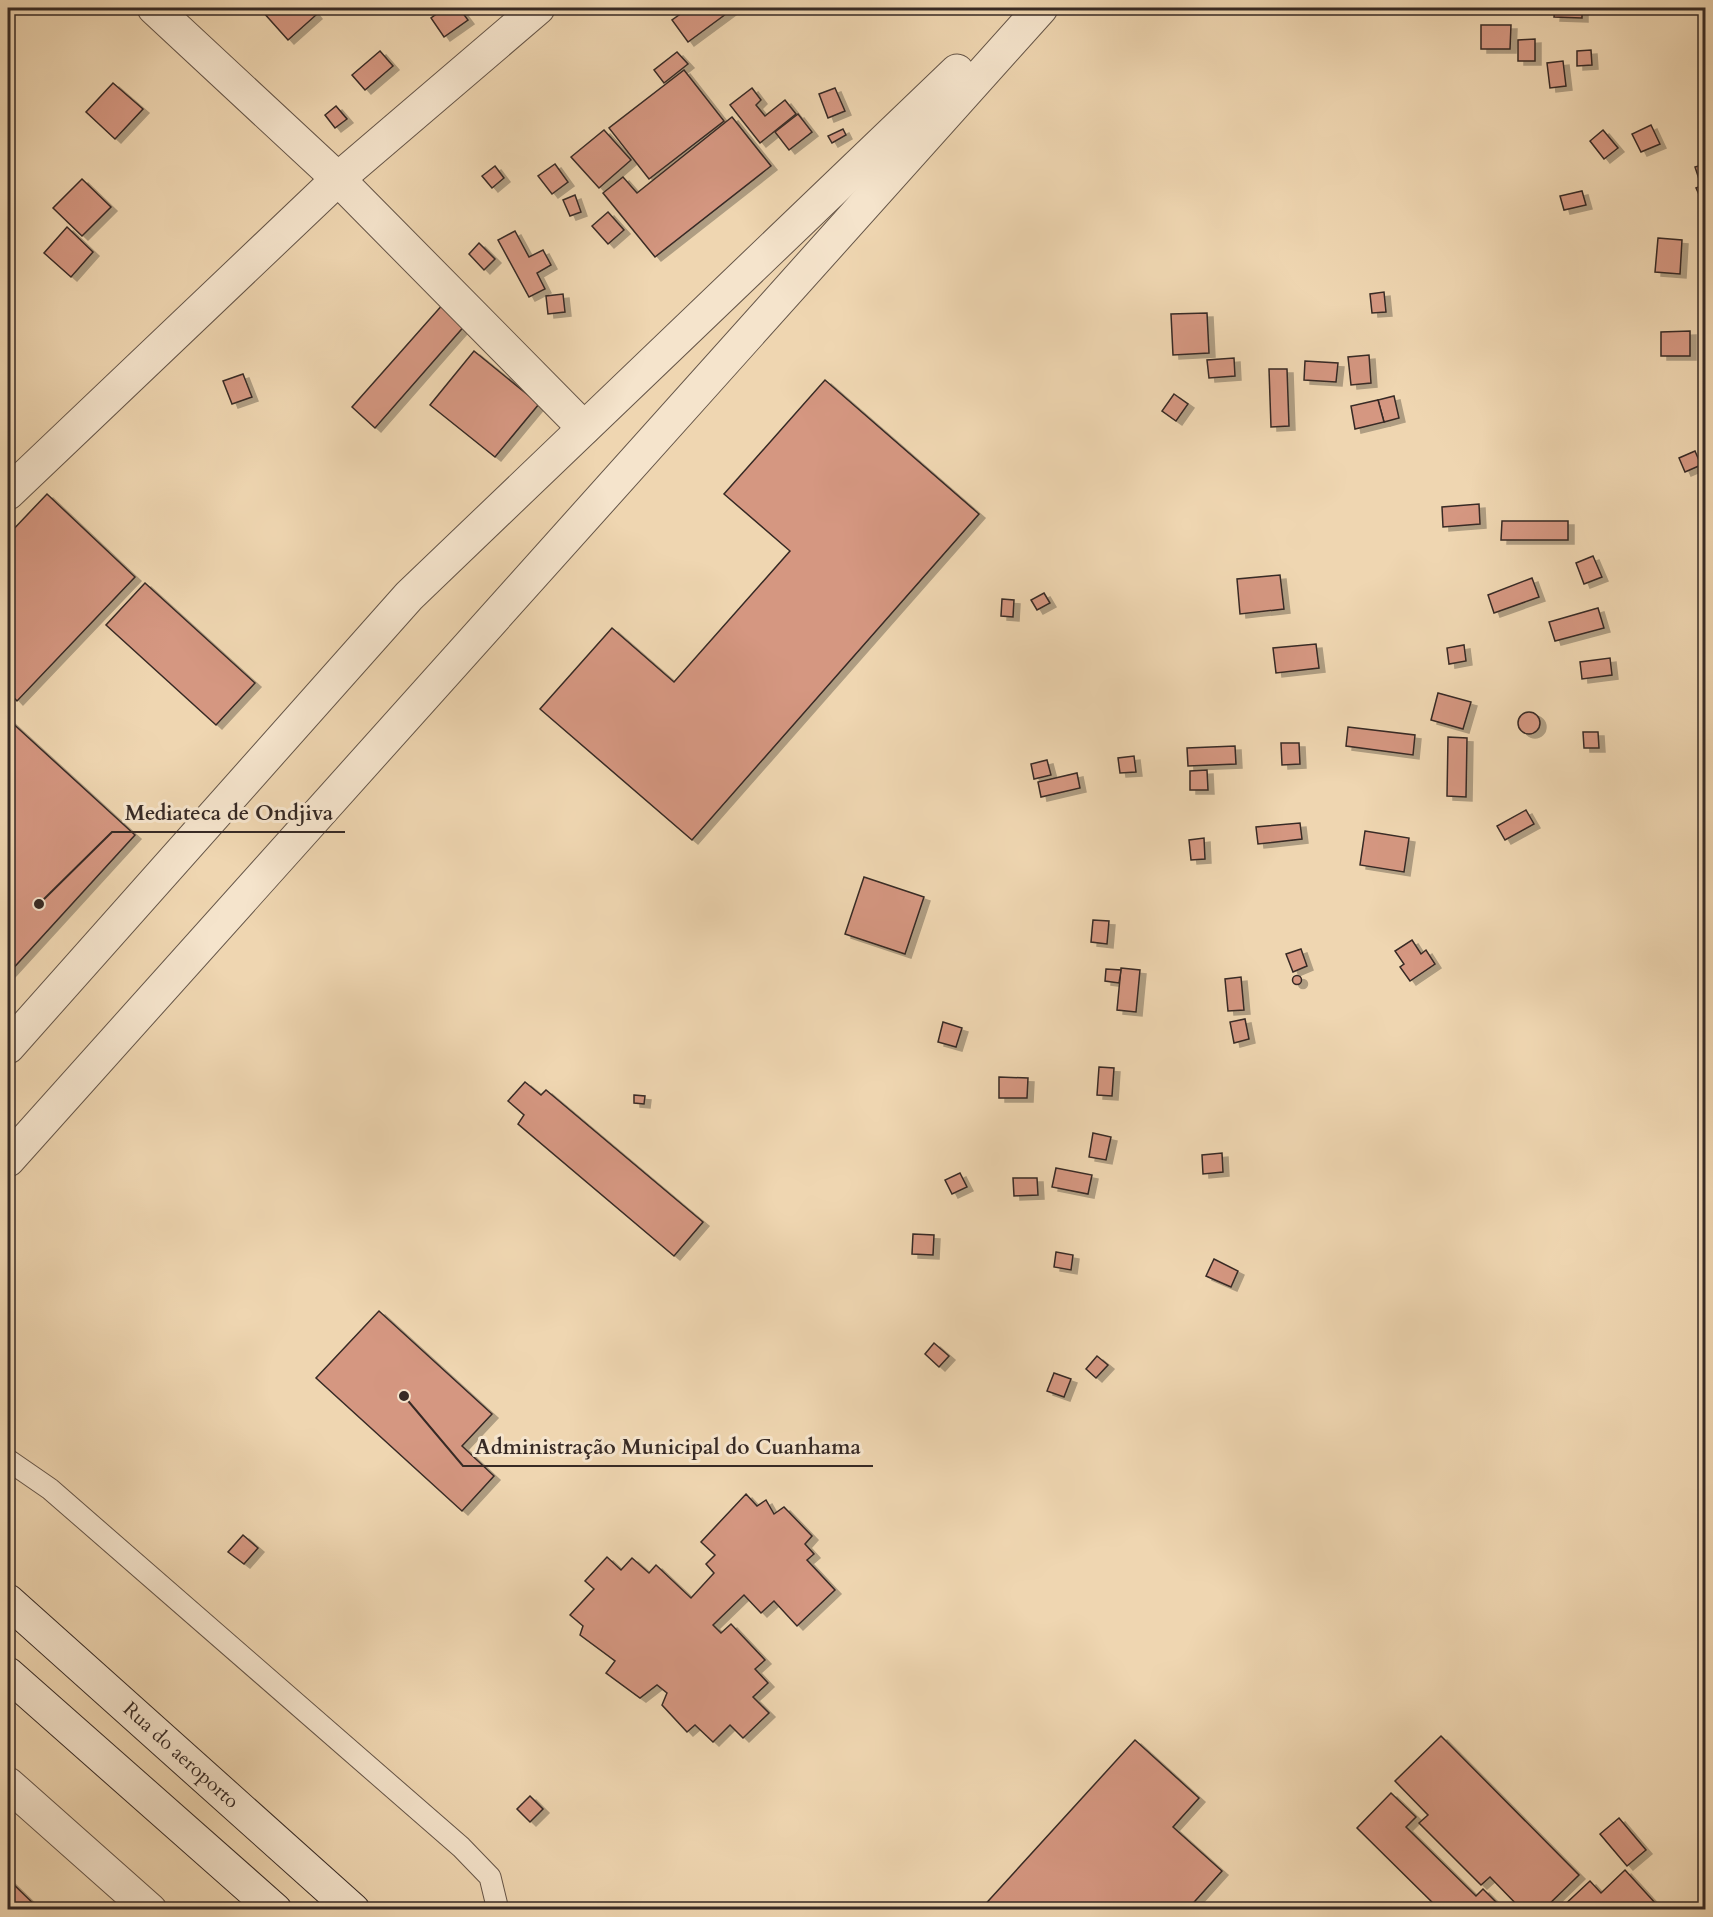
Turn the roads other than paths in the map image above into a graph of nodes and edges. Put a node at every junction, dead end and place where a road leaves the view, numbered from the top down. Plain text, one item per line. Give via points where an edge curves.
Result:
1 (154, 8) edge
2 (538, 8) edge
3 (1024, 8) edge
4 (1041, 8) edge
5 (338, 179) junction
6 (584, 428) junction
7 (8, 493) edge
8 (8, 1047) edge
9 (8, 1160) edge
10 (8, 1460) edge
11 (8, 1601) edge
12 (8, 1674) edge
13 (8, 1784) edge
14 (150, 1910) edge
15 (274, 1910) edge
16 (354, 1910) edge
17 (498, 1910) edge

1 - 5 street
2 - 5 street
3 - 6 street
4 - 9 street
5 - 6 street
5 - 7 street
6 - 8 street via 409,596
10 - 17 lane via 50,1488 461,1846 490,1877
11 - 16 street, Rua do aeroporto
12 - 15 street
13 - 14 street

